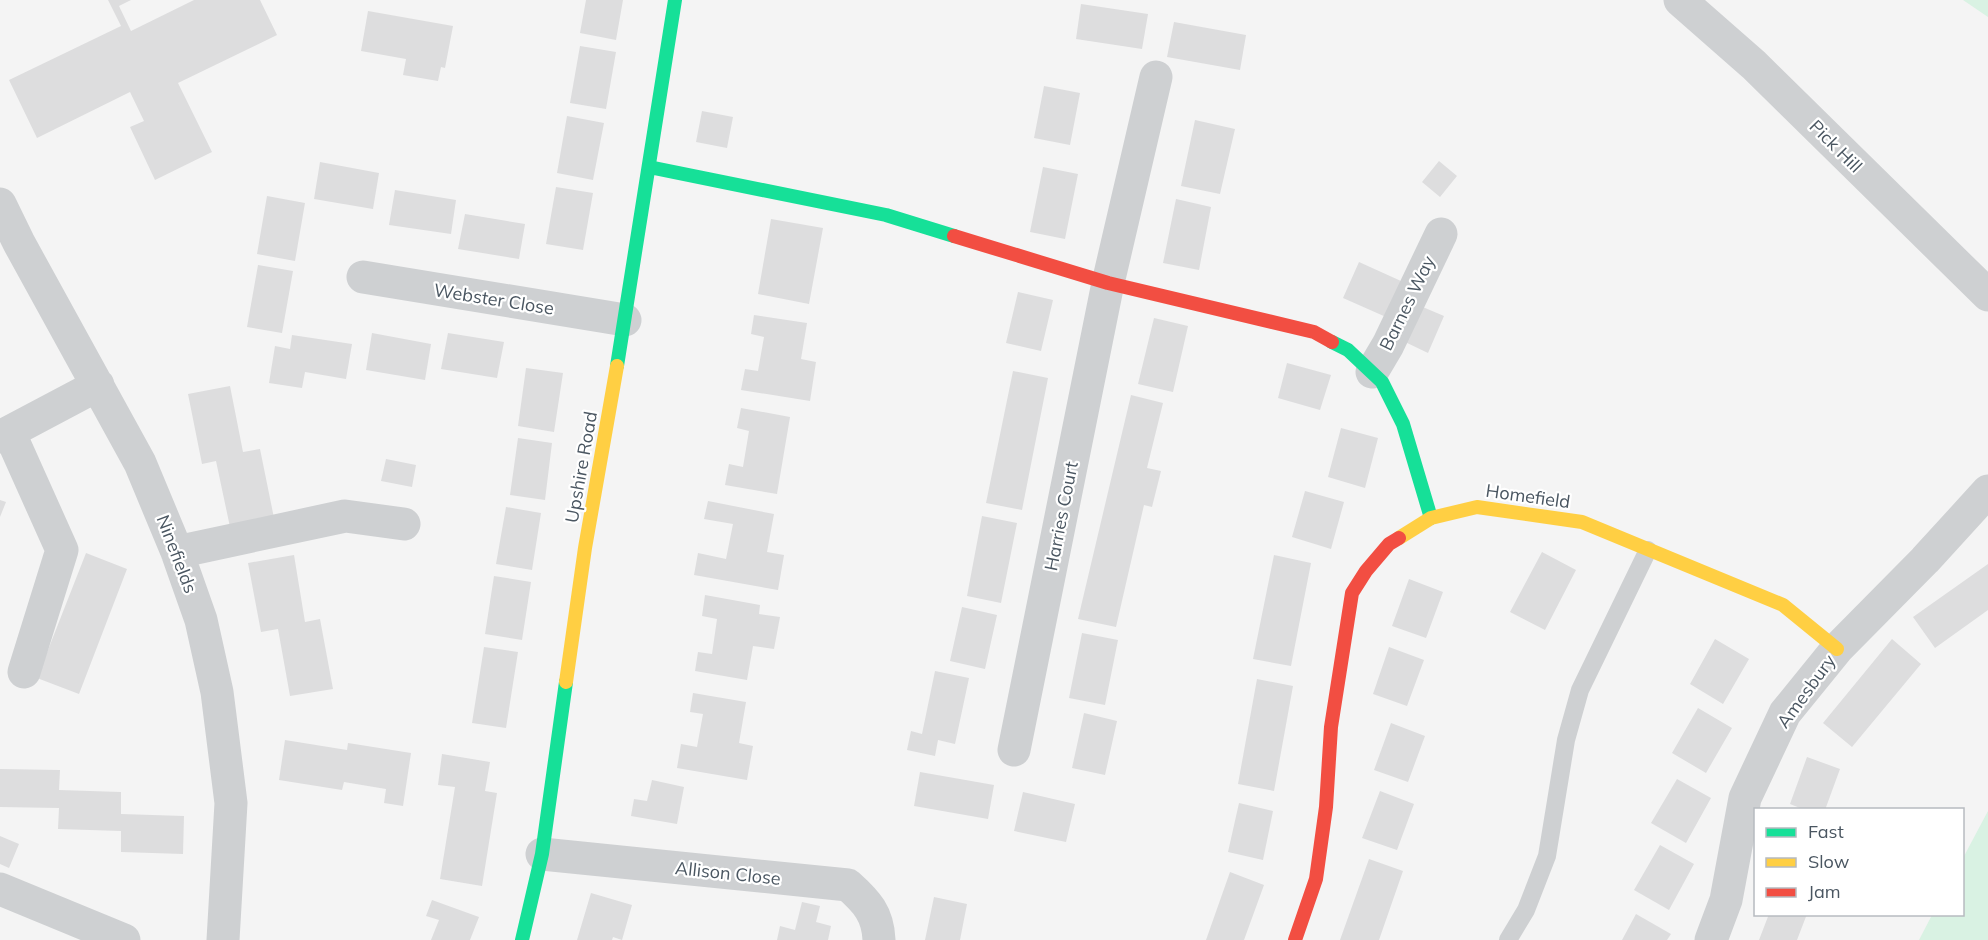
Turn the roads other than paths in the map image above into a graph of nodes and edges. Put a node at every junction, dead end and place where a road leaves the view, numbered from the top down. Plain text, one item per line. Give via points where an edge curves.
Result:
1 (675, 0) edge
2 (1680, 0) edge
3 (1156, 77) dead end
4 (649, 166) junction
5 (0, 204) edge
6 (1441, 234) dead end
7 (363, 277) dead end
8 (1108, 283) junction
9 (1988, 295) edge
10 (625, 320) junction
11 (1372, 372) junction
12 (98, 385) junction
13 (5, 435) edge
14 (1988, 491) edge
15 (1431, 518) junction
16 (404, 524) dead end
17 (1648, 550) junction
18 (177, 552) junction
19 (1837, 649) junction
20 (24, 672) dead end
21 (1014, 750) dead end
22 (542, 854) junction
23 (0, 889) edge
24 (62, 928) edge
25 (124, 940) edge
26 (223, 940) edge
27 (522, 940) edge
28 (879, 940) edge
29 (1295, 940) edge
30 (1508, 940) edge
31 (1711, 940) edge

1 - 4 street, Upshire Road
2 - 9 street, Pick Hill via 1754,65
3 - 8 street, Harries Court
4 - 8 street via 886,215
4 - 10 street, Upshire Road
5 - 12 street, Ninefields
6 - 11 street, Barnes Way
7 - 10 street, Webster Close
8 - 11 street via 1314,332 1348,350
8 - 21 street, Harries Court
10 - 22 street, Upshire Road via 585,548
11 - 15 street via 1382,382 1404,424
12 - 13 street
12 - 18 street, Ninefields via 140,463
13 - 20 street via 62,550
14 - 19 street, Amesbury
15 - 17 street, Homefield via 1477,507 1582,522
15 - 29 street, Homefield via 1389,544 1352,593 1331,727 1316,879
16 - 18 street via 345,516
17 - 19 street, Homefield via 1784,605
17 - 30 lane via 1580,690 1566,740 1547,856 1526,910
18 - 26 street, Ninefields via 201,620 217,692 231,803
19 - 31 street, Amesbury via 1785,713 1745,798 1726,900
22 - 27 street, Upshire Road
22 - 28 street, Allison Close via 848,885 867,903 879,925
23 - 24 street
24 - 25 street

